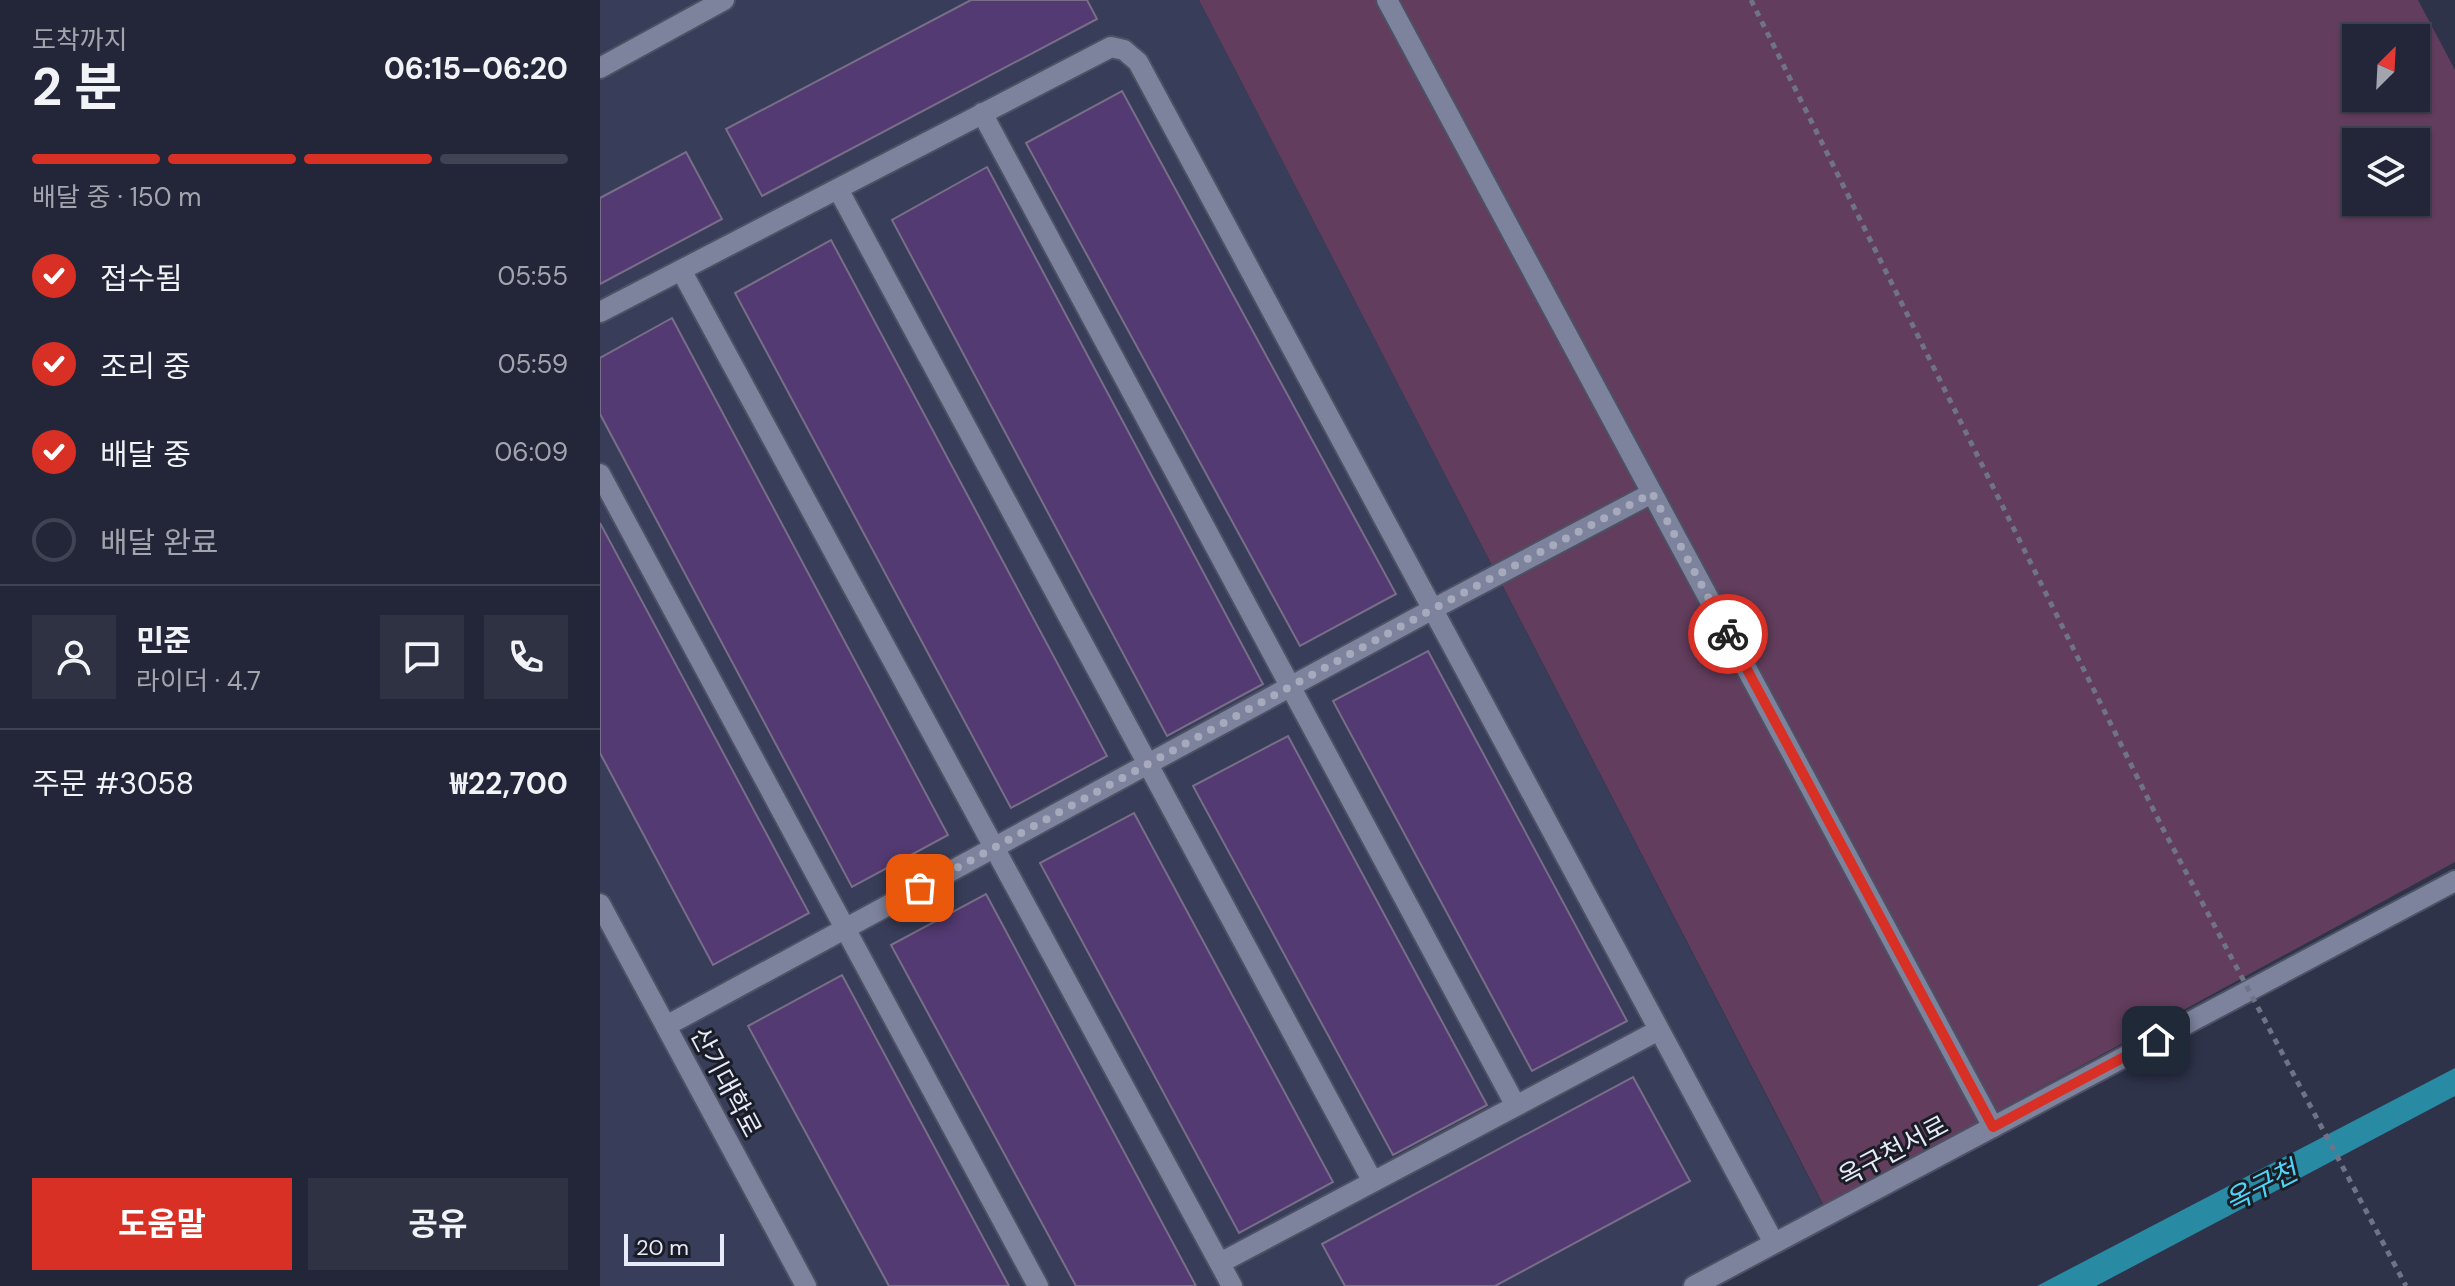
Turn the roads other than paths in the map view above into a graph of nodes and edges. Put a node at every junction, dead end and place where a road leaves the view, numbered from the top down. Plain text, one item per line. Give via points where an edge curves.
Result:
1 (724, 0) edge
2 (1387, 0) edge
3 (600, 68) edge
4 (982, 113) junction
5 (838, 189) junction
6 (681, 270) junction
7 (600, 312) edge
8 (600, 474) edge
9 (1652, 493) junction
10 (1433, 609) junction
11 (1291, 687) junction
12 (1148, 764) junction
13 (994, 848) junction
14 (2455, 881) edge
15 (600, 904) edge
16 (845, 928) junction
17 (666, 1026) junction
18 (1659, 1030) junction
19 (1516, 1106) junction
20 (1993, 1127) junction
21 (1373, 1182) junction
22 (1774, 1243) junction
23 (1220, 1263) junction
24 (806, 1286) edge
25 (1038, 1286) edge
26 (1232, 1286) edge
27 (1694, 1286) edge

1 - 3 street
2 - 9 street
4 - 5 street
4 - 10 street via 1111,47 1138,62
4 - 11 street
5 - 6 street
5 - 12 street
6 - 7 street
6 - 13 street
8 - 16 street
9 - 10 street
9 - 20 street
10 - 11 street
10 - 18 street
11 - 12 street
11 - 19 street
12 - 13 street
12 - 21 street
13 - 16 street
13 - 23 street
14 - 20 street, 옥구천서로
15 - 17 street, 산기대학로
16 - 17 street
16 - 25 street
17 - 24 street, 산기대학로
18 - 19 street
18 - 22 street
19 - 21 street
20 - 22 street, 옥구천서로
21 - 23 street
22 - 27 street, 옥구천서로
23 - 26 street

